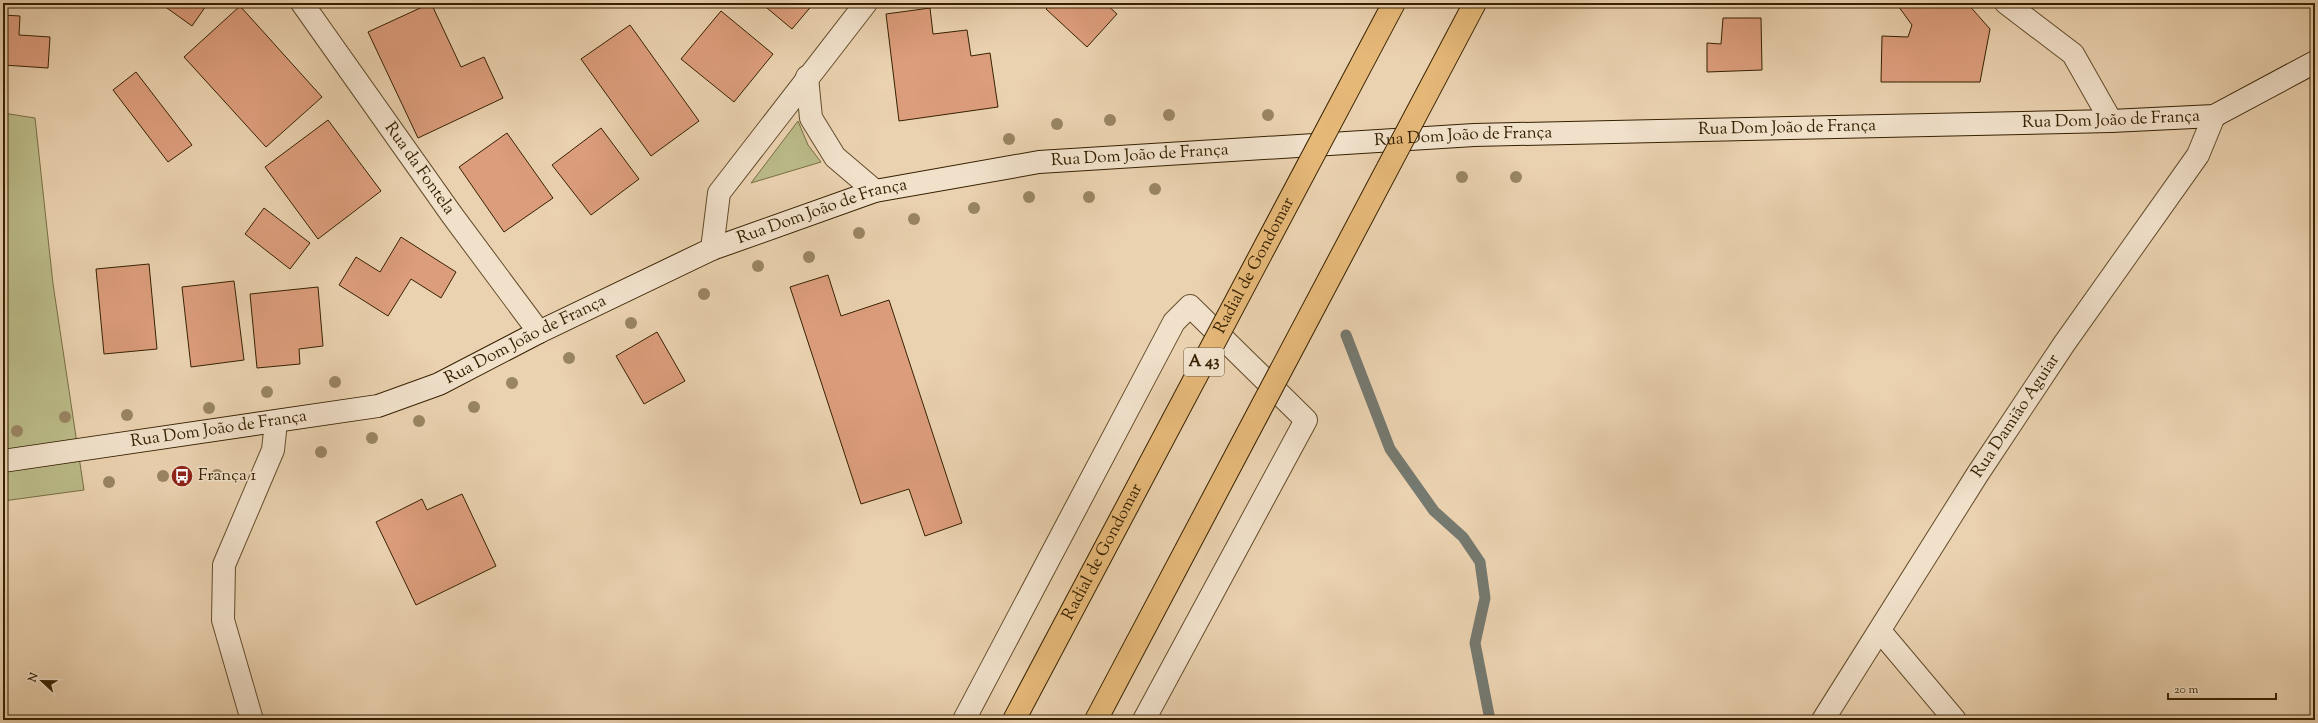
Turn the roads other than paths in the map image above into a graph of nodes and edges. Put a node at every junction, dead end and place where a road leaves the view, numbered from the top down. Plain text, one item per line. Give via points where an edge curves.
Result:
1 (302, 3) edge
2 (866, 3) edge
3 (1394, 3) edge
4 (1475, 3) edge
5 (2006, 3) edge
6 (2315, 62) edge
7 (807, 77) junction
8 (2214, 116) junction
9 (2111, 121) junction
10 (875, 191) junction
11 (712, 249) junction
12 (539, 332) junction
13 (276, 422) junction
14 (3, 461) edge
15 (1880, 631) junction
16 (252, 720) edge
17 (964, 720) edge
18 (1014, 720) edge
19 (1096, 720) edge
20 (1144, 720) edge
21 (1823, 720) edge
22 (1955, 720) edge

1 - 12 street, Rua da Fontela
2 - 7 street
3 - 18 highway, Radial de Gondomar / A 43, bridge
4 - 19 highway, bridge
5 - 9 street via 2073,54
6 - 8 street, Rua Dom João de França
7 - 10 street via 811,118 835,157
7 - 11 street via 719,193
8 - 9 street, Rua Dom João de França
8 - 15 street, Rua Damião Aguiar via 2198,155 1977,475
9 - 10 street, Rua Dom João de França via 1474,135 1039,162
10 - 11 street, Rua Dom João de França
11 - 12 street, Rua Dom João de França
12 - 13 street, Rua Dom João de França via 439,384 378,406
13 - 14 street, Rua Dom João de França
13 - 16 street via 273,450 224,565 223,620
15 - 21 street, Rua Damião Aguiar
15 - 22 street
17 - 20 street via 1174,322 1190,306 1306,420

